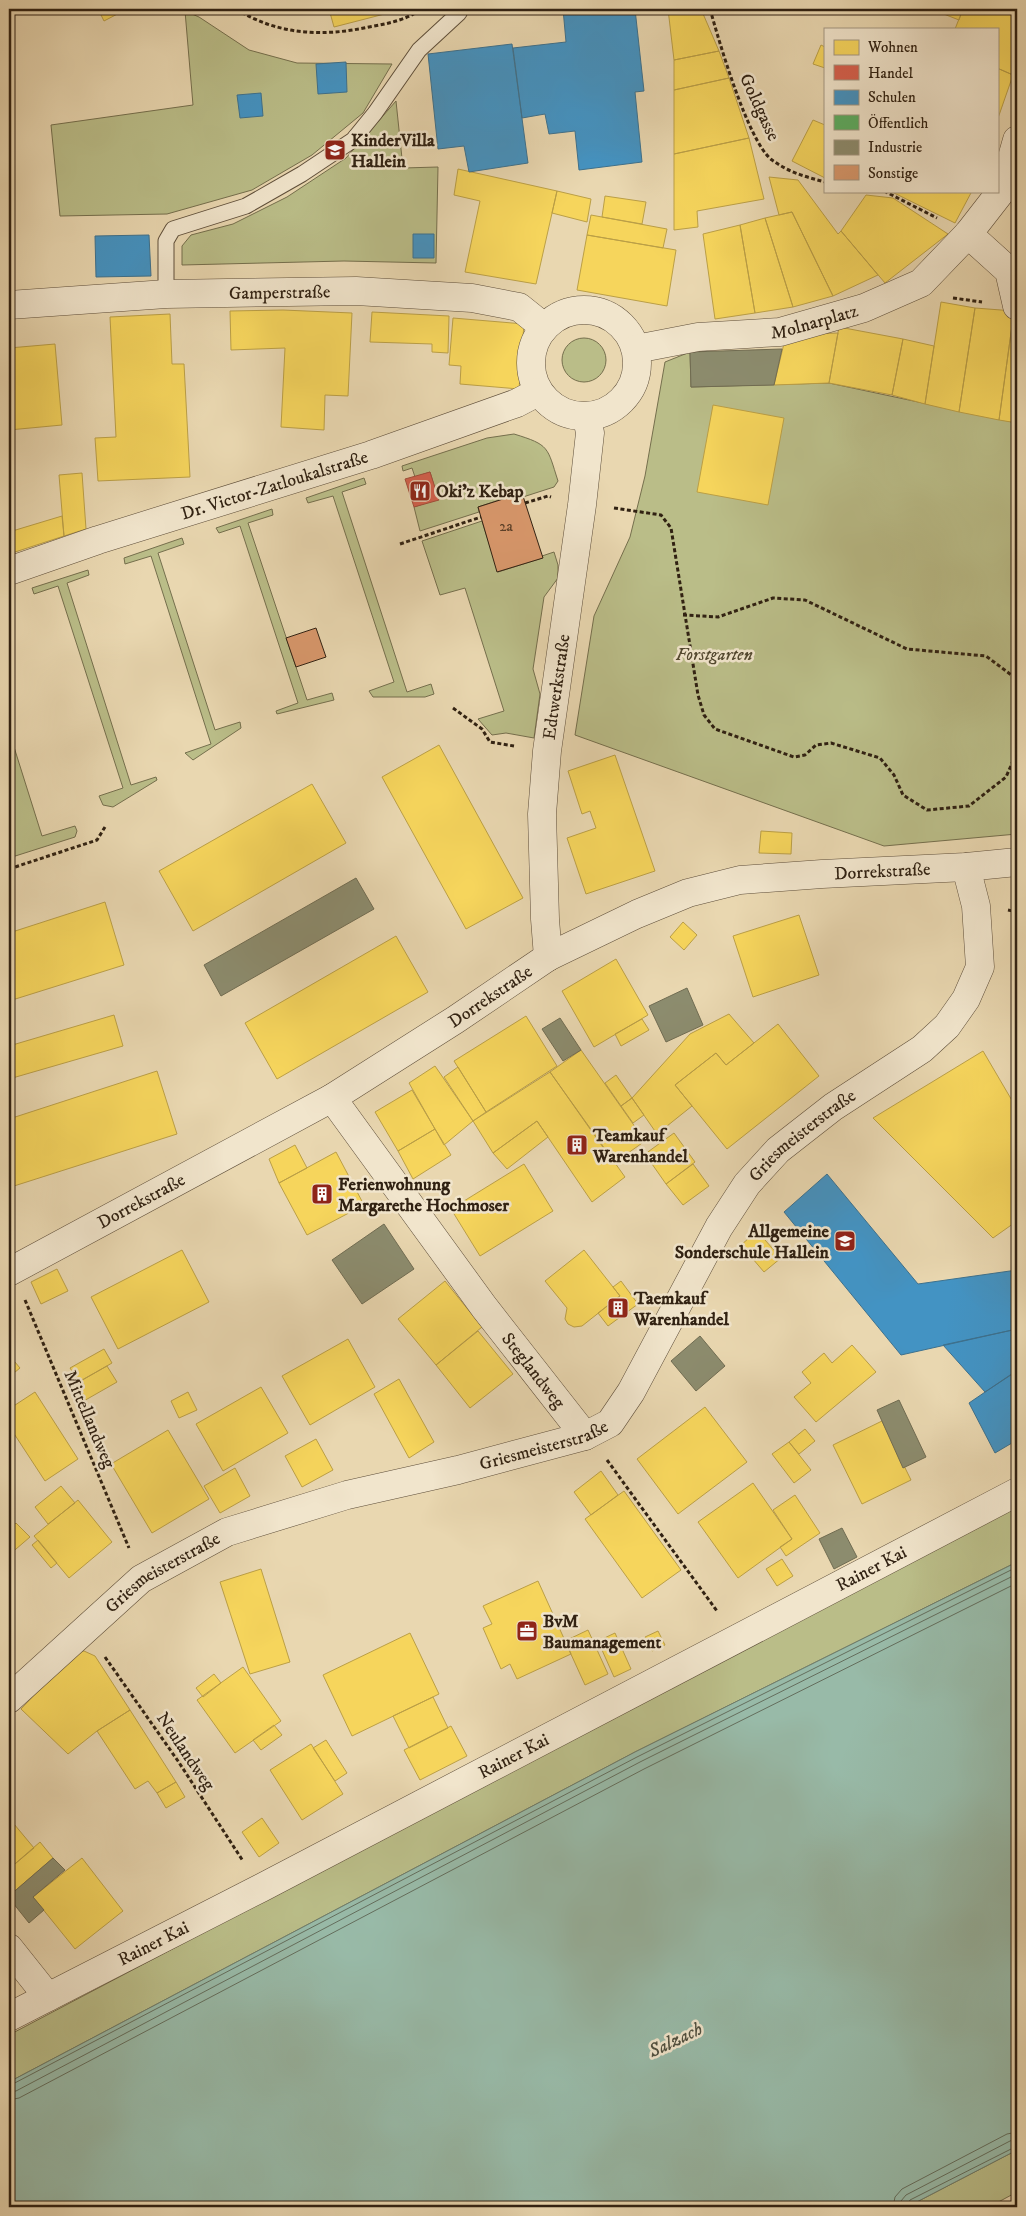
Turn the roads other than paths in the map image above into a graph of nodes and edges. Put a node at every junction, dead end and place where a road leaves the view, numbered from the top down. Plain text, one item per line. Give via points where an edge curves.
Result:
1 (457, 9) edge
2 (1017, 140) edge
3 (1010, 187) edge
4 (968, 234) junction
5 (166, 294) junction
6 (9, 305) edge
7 (1017, 306) edge
8 (544, 327) junction
9 (636, 349) junction
10 (538, 392) junction
11 (587, 417) junction
12 (9, 571) edge
13 (1017, 862) edge
14 (966, 867) junction
15 (548, 957) junction
16 (332, 1098) junction
17 (11, 1271) edge
18 (585, 1436) junction
19 (1017, 1492) edge
20 (9, 1699) edge
21 (9, 1948) edge
22 (48, 1996) junction
23 (9, 2017) edge

1 - 5 lane via 459,13 419,50 353,140 246,206 173,229 166,241
2 - 3 street, Molnarplatz
3 - 4 street, Molnarplatz
4 - 7 street via 1010,271
4 - 9 street, Molnarplatz via 921,283 864,308 780,332 698,337
5 - 6 street, Gamperstraße
5 - 8 street, Gamperstraße via 356,291 472,298 519,307
8 - 9 street via 559,315 592,309 620,324
8 - 10 street via 531,352
9 - 11 street via 637,373 627,396 610,410
10 - 11 street via 571,416
10 - 12 street, Dr. Victor-Zatloukalstraße via 517,403 371,455
11 - 15 street, Edtwerkstraße via 590,433 582,505 547,751 542,814
13 - 14 street, Dorrekstraße
14 - 15 street, Dorrekstraße via 740,880 688,893 636,914
14 - 18 street, Griesmeisterstraße via 976,906 980,966 966,999 947,1026 922,1049 828,1111 778,1150 747,1184 719,1227 631,1392 610,1424
15 - 16 street, Dorrekstraße
16 - 17 street, Dorrekstraße
16 - 18 street, Steglandweg via 484,1308
18 - 20 street, Griesmeisterstraße via 347,1495 227,1532 141,1579
19 - 22 street, Rainer Kai via 738,1640
21 - 22 street
22 - 23 street, Rainer Kai

